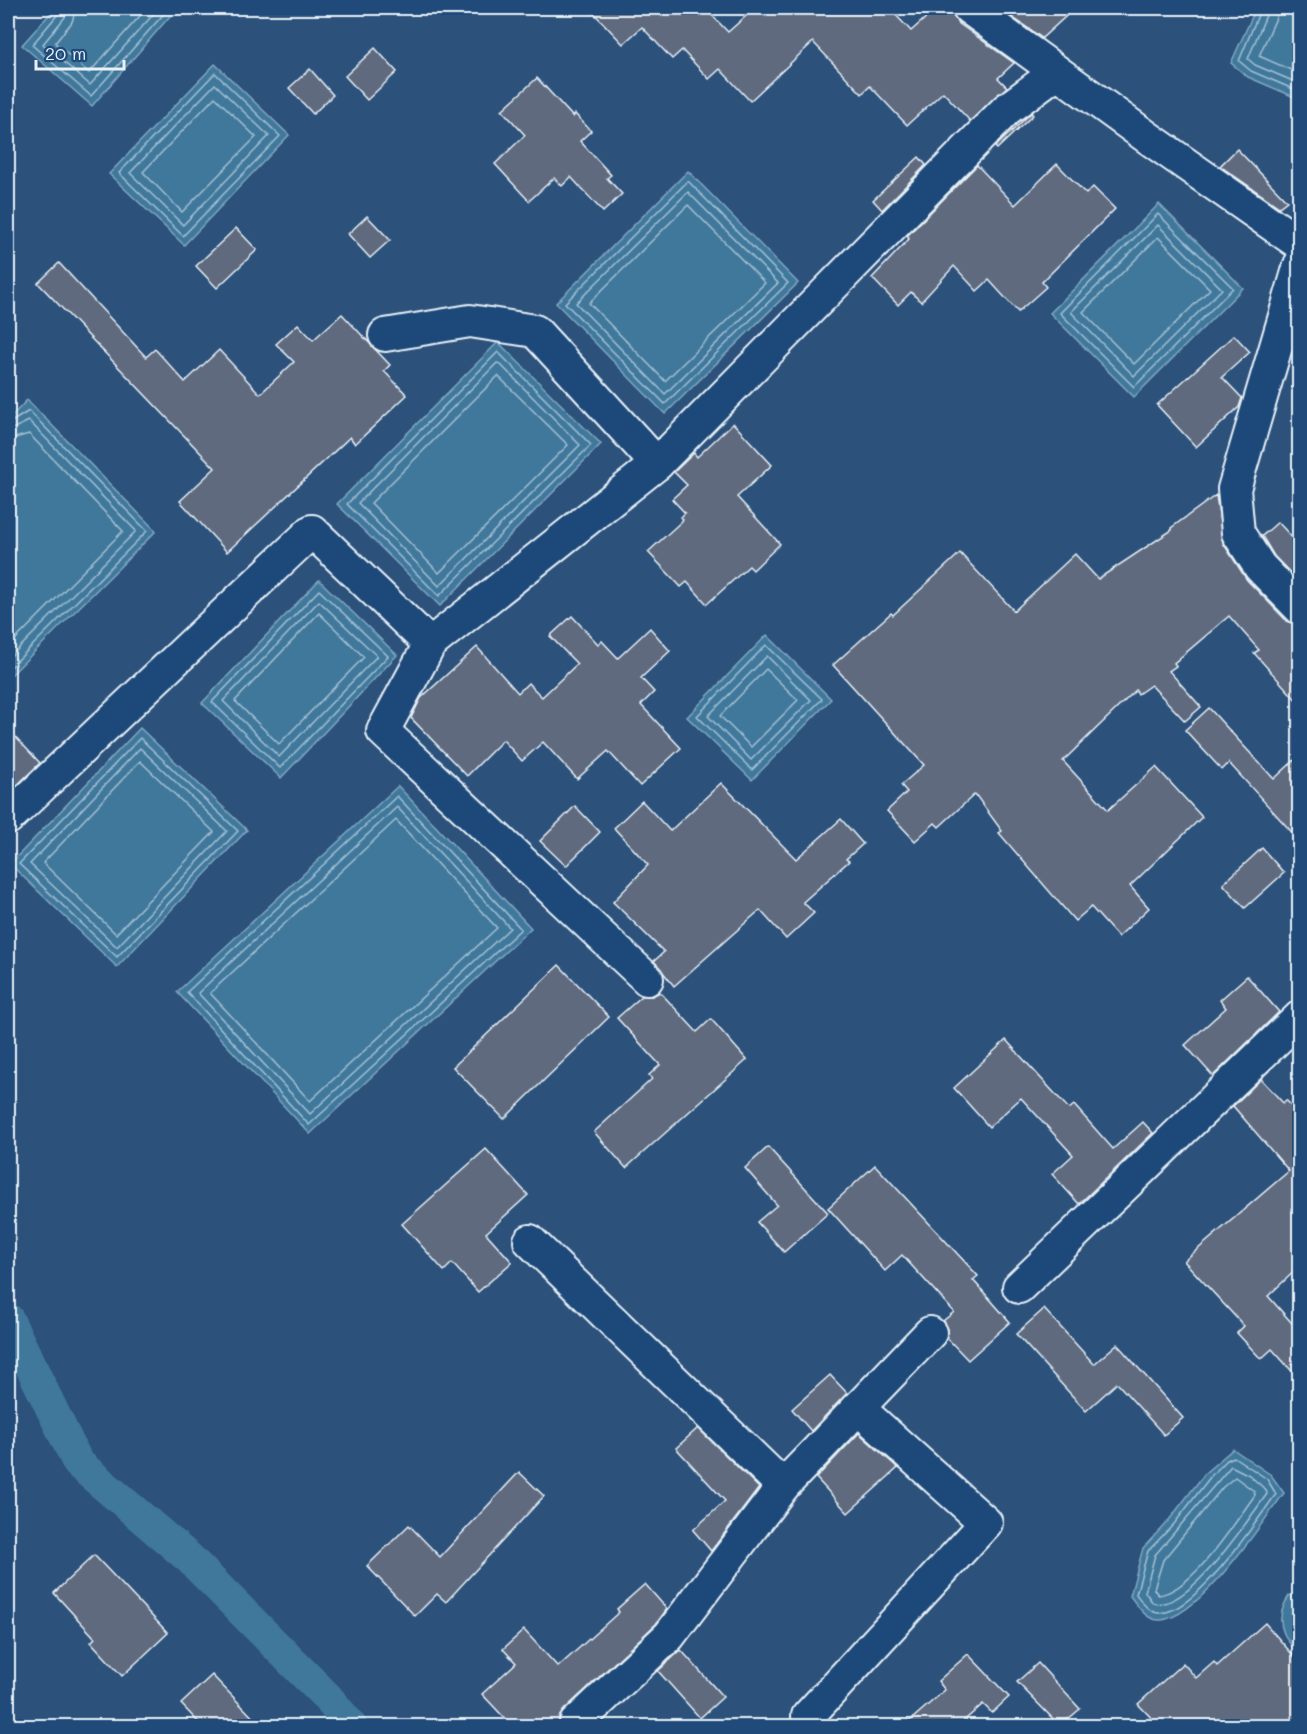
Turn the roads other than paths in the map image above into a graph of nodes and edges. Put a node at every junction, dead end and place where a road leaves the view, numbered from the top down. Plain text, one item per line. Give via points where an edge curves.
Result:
1 (972, 9) edge
2 (1057, 72) junction
3 (1299, 244) edge
4 (1299, 265) edge
5 (385, 335) dead end
6 (657, 464) junction
7 (1299, 608) edge
8 (430, 644) junction
9 (8, 818) edge
10 (647, 979) dead end
11 (1299, 1017) edge
12 (530, 1241) dead end
13 (1019, 1287) dead end
14 (930, 1334) dead end
15 (858, 1408) junction
16 (783, 1486) junction
17 (808, 1716) dead end
18 (576, 1723) dead end

1 - 2 street
2 - 3 street
2 - 6 street via 1007,109
4 - 7 street via 1234,489 1238,533 1260,567
5 - 6 street via 470,321 535,332
6 - 8 street
8 - 9 street via 312,531
8 - 10 street via 383,731
11 - 13 street
12 - 16 street
14 - 15 street
15 - 16 street
15 - 17 street via 986,1523
16 - 18 street via 669,1636

